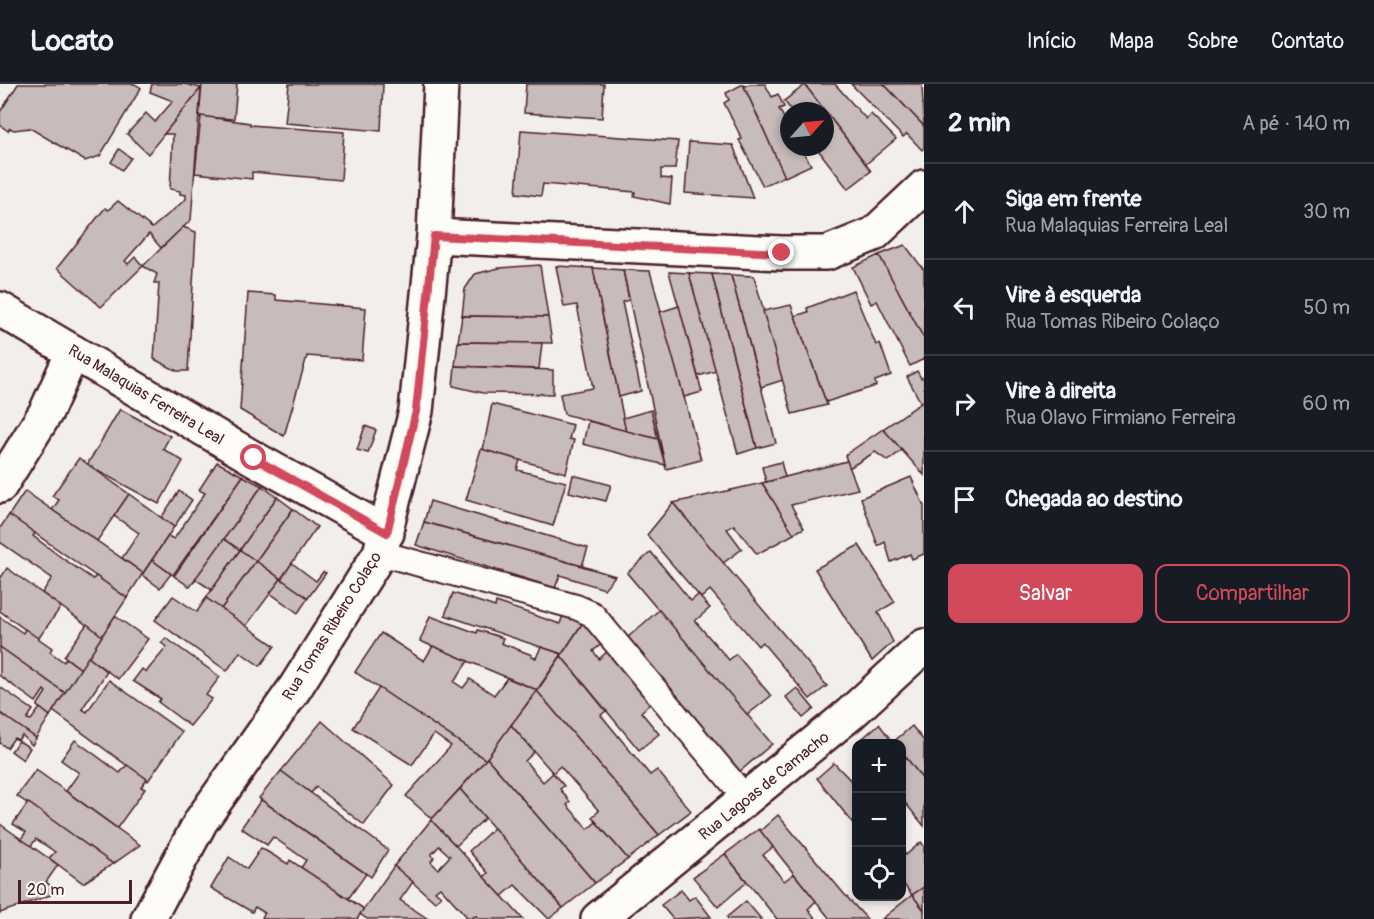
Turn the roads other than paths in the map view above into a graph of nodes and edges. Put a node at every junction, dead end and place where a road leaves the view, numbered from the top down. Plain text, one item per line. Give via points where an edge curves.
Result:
1 (441, 84) edge
2 (924, 187) edge
3 (434, 236) junction
4 (0, 309) edge
5 (73, 352) junction
6 (0, 486) edge
7 (383, 543) junction
8 (924, 646) edge
9 (747, 800) junction
10 (142, 916) edge
11 (598, 919) edge

1 - 3 street, Rua Tomas Ribeiro Colaço
2 - 3 street via 874,234 827,253
3 - 7 street, Rua Tomas Ribeiro Colaço via 416,411
4 - 5 street, Rua Malaquias Ferreira Leal
5 - 6 street via 46,412
5 - 7 street, Rua Malaquias Ferreira Leal
7 - 9 street via 592,614
7 - 10 street, Rua Tomas Ribeiro Colaço via 301,679 201,820
8 - 9 street, Rua Lagoas de Camacho
9 - 11 street, Rua Lagoas de Camacho

